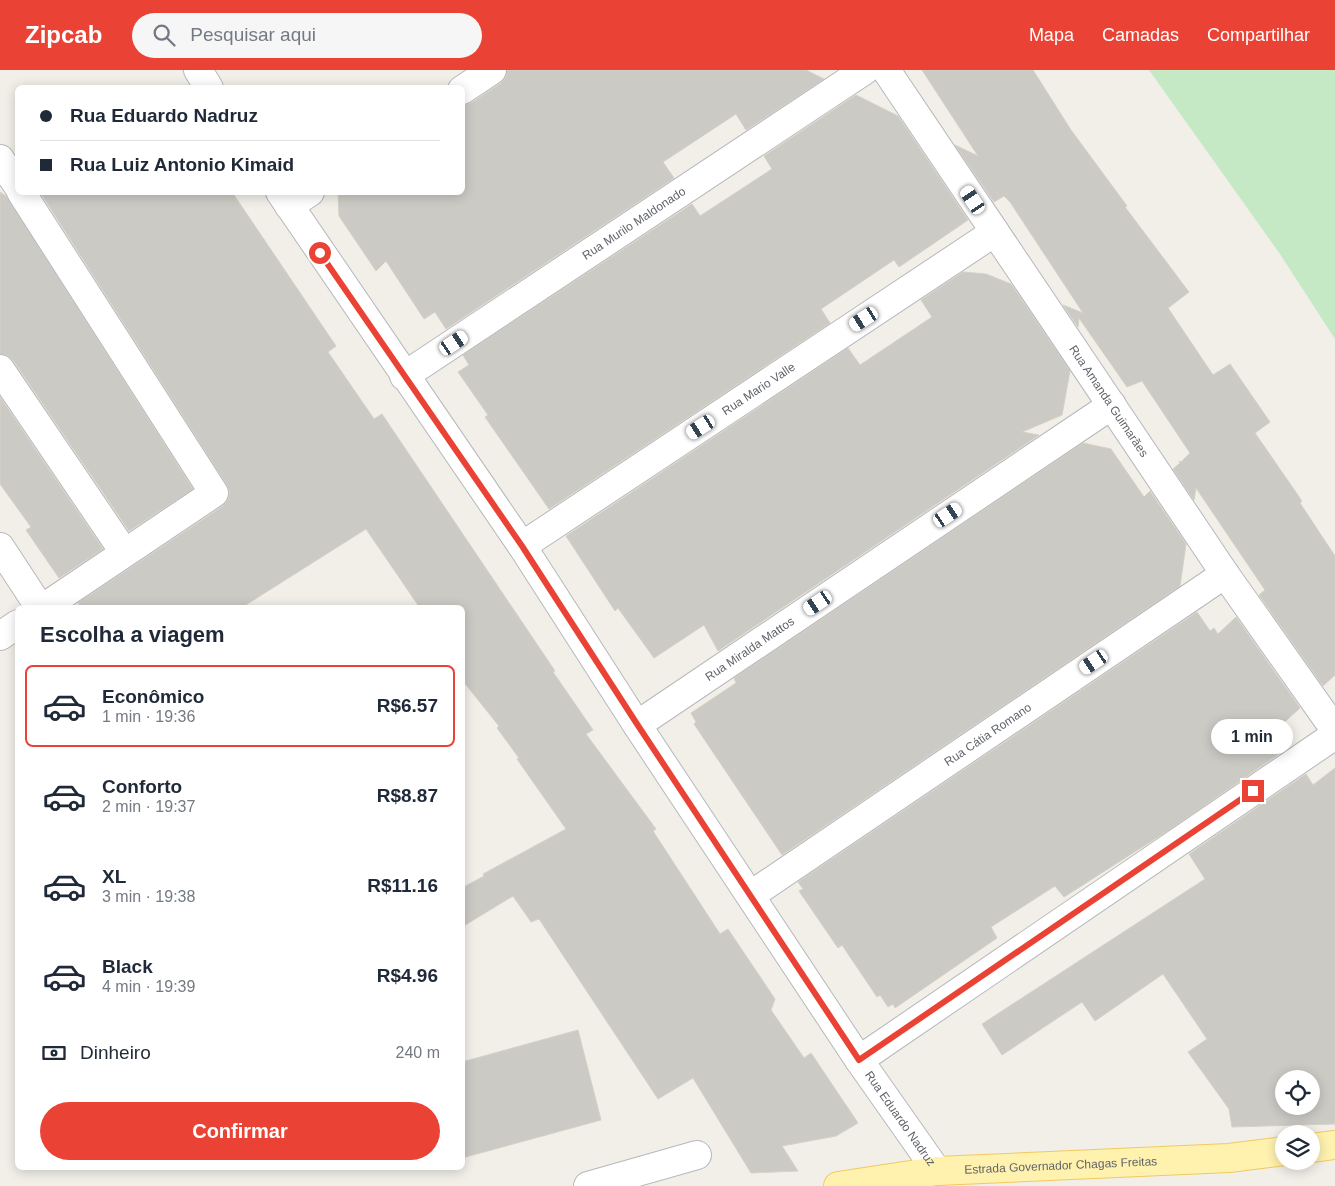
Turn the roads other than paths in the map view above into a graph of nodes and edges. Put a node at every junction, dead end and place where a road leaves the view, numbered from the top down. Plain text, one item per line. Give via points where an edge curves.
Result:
1 (198, 70) edge
2 (492, 70) edge
3 (865, 70) edge
4 (886, 70) edge
5 (207, 85) edge
6 (465, 88) edge
7 (0, 159) edge
8 (15, 182) edge
9 (23, 195) edge
10 (293, 197) edge
11 (995, 232) junction
12 (0, 370) edge
13 (404, 376) junction
14 (1112, 405) junction
15 (522, 546) junction
16 (0, 547) edge
17 (124, 552) junction
18 (1225, 574) junction
19 (39, 605) edge
20 (45, 605) edge
21 (15, 626) edge
22 (0, 636) edge
23 (637, 724) junction
24 (1335, 730) edge
25 (1335, 735) edge
26 (751, 895) junction
27 (859, 1060) junction
28 (1335, 1145) edge
29 (1320, 1147) edge
30 (1275, 1152) edge
31 (697, 1155) dead end
32 (937, 1170) junction
33 (588, 1186) edge
34 (838, 1186) edge

1 - 5 street
2 - 6 street
3 - 13 street, Rua Murilo Maldonado
4 - 11 street, Rua Amanda Guimarães
7 - 8 street
9 - 17 street via 214,493
10 - 13 street, Rua Eduardo Nadruz
11 - 14 street, Rua Amanda Guimarães
11 - 15 street, Rua Mario Valle
12 - 17 street
13 - 15 street, Rua Eduardo Nadruz
14 - 18 street, Rua Amanda Guimarães
14 - 23 street, Rua Miralda Mattos
15 - 23 street, Rua Eduardo Nadruz
16 - 19 street
17 - 20 street
18 - 24 street, Rua Amanda Guimarães
18 - 26 street, Rua Cátia Romano
21 - 22 street
23 - 26 street, Rua Eduardo Nadruz
25 - 27 street
26 - 27 street, Rua Eduardo Nadruz
27 - 32 street, Rua Eduardo Nadruz
28 - 29 main road
30 - 32 main road, Estrada Governador Chagas Freitas via 1229,1158
31 - 33 street
32 - 34 main road, Estrada Governador Chagas Freitas

